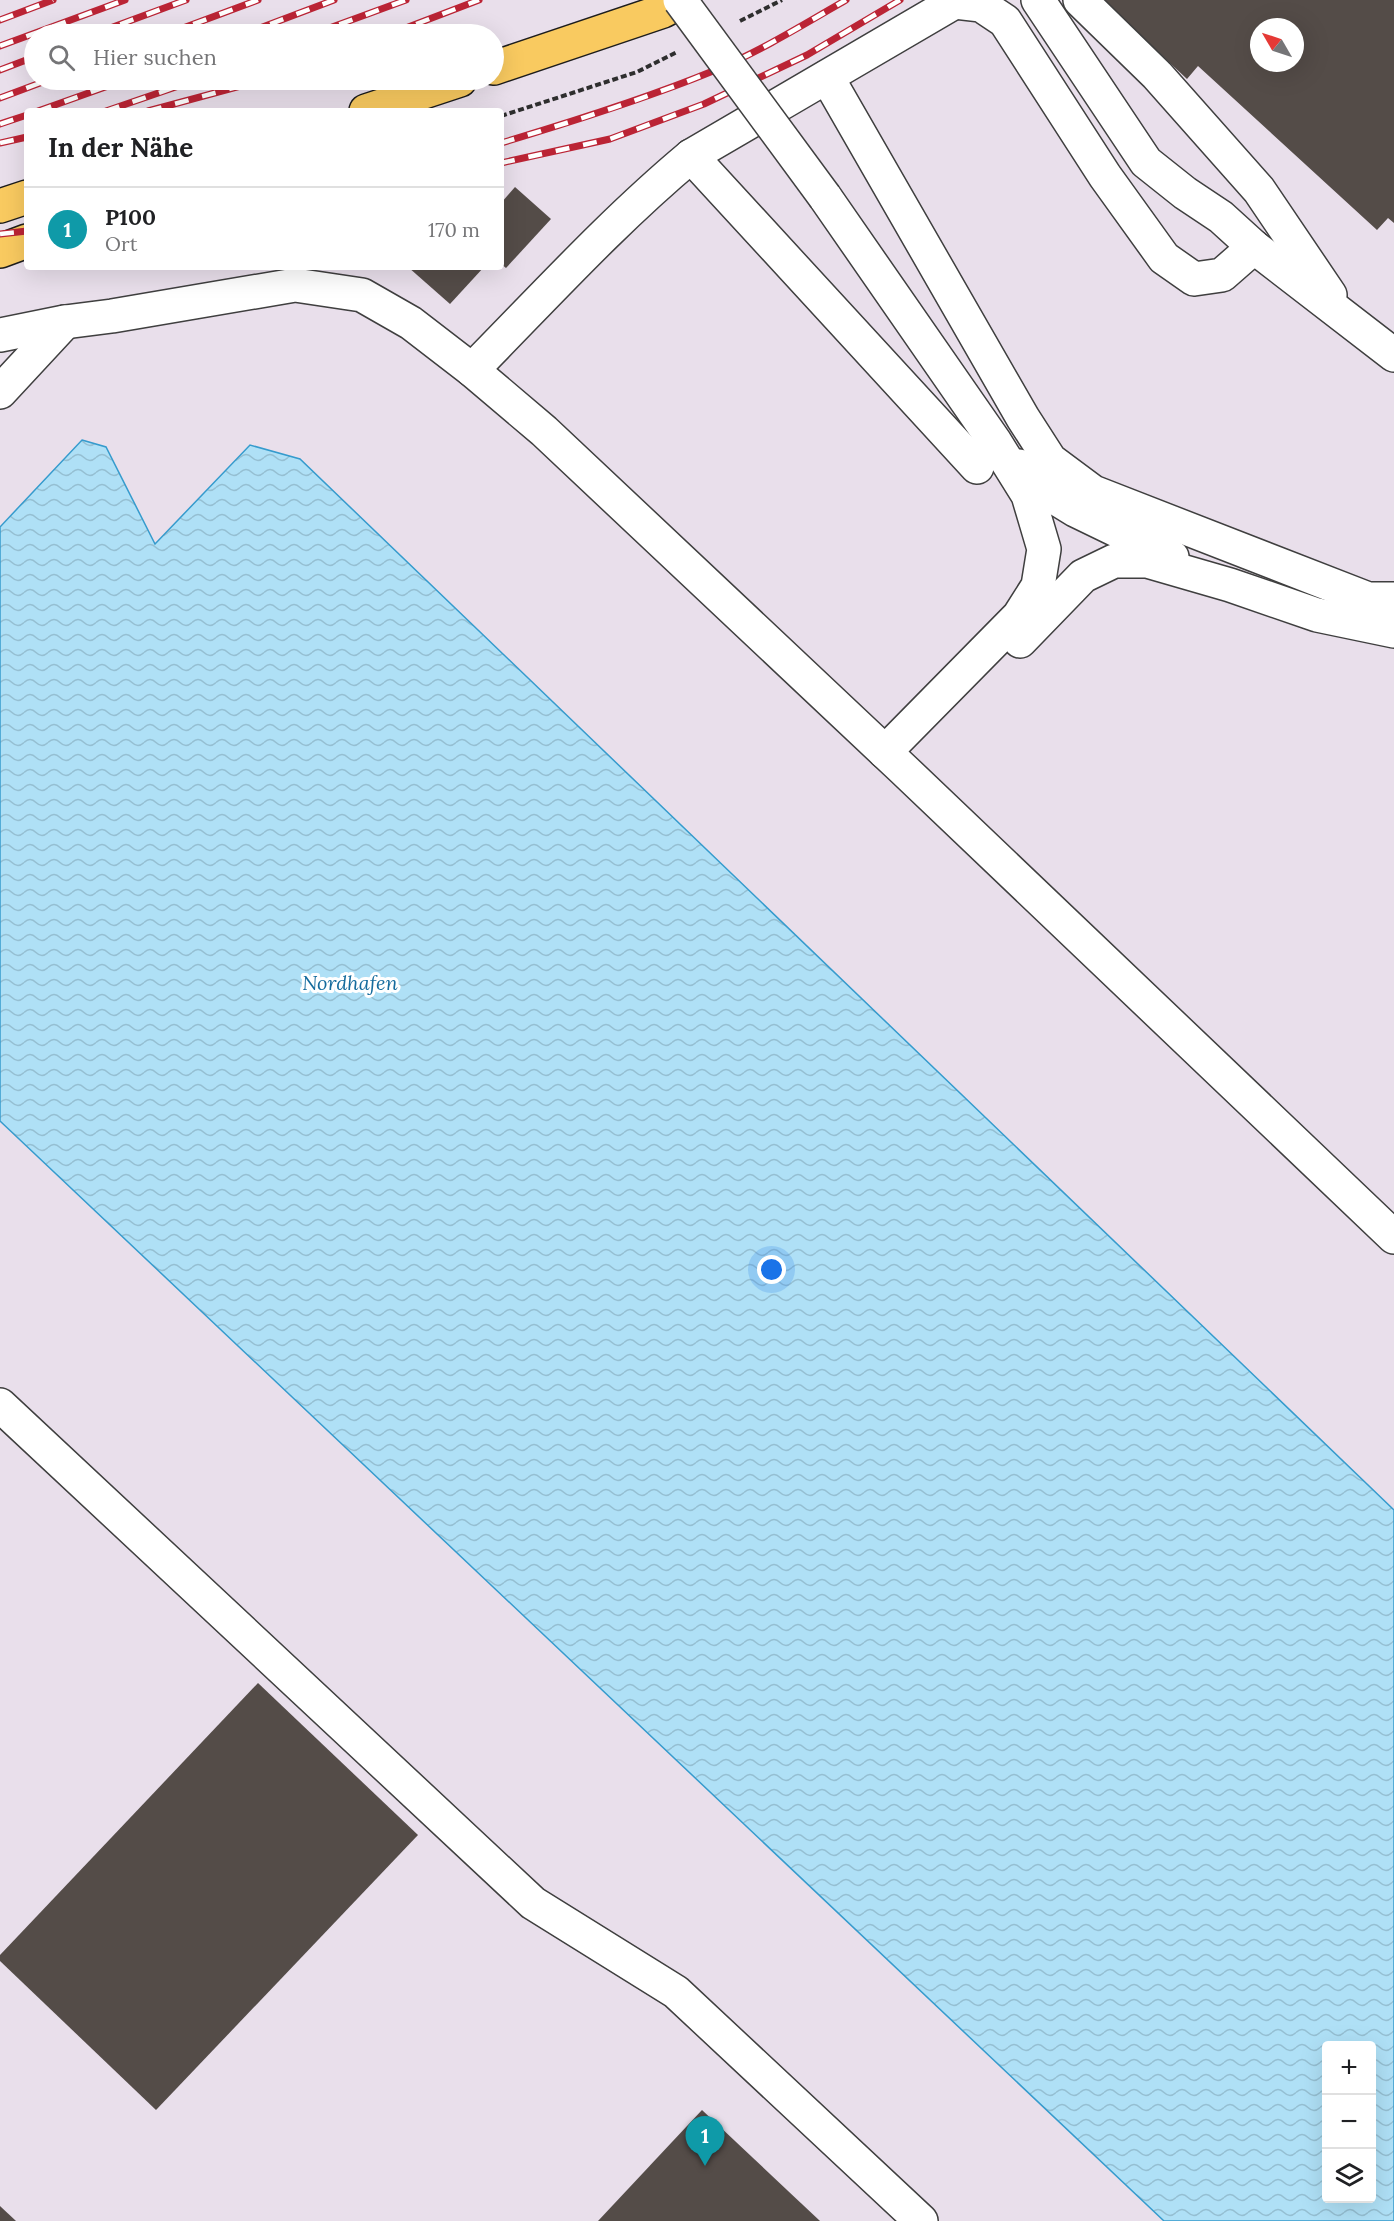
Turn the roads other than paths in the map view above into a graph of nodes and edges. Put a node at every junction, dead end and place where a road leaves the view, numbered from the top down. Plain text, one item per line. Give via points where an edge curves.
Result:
1 (682, 0) edge
2 (1038, 0) edge
3 (1080, 0) edge
4 (956, 1) edge
5 (504, 65) edge
6 (827, 77) junction
7 (430, 90) edge
8 (375, 108) edge
9 (692, 156) junction
10 (24, 198) edge
11 (0, 206) edge
12 (24, 242) edge
13 (1254, 247) junction
14 (0, 251) edge
15 (1346, 319) junction
16 (65, 322) junction
17 (0, 335) edge
18 (1394, 356) edge
19 (472, 370) junction
20 (0, 392) edge
21 (986, 454) junction
22 (1230, 585) junction
23 (1394, 599) edge
24 (1394, 631) edge
25 (894, 760) junction
26 (1394, 1237) edge
27 (0, 1405) edge
28 (921, 2221) edge

1 - 5 main road via 663,11
1 - 21 lane, bridge via 825,197
2 - 13 lane via 1146,162 1221,217
3 - 15 lane via 1157,75 1259,190
4 - 6 lane
4 - 13 lane via 981,5 1005,21 1105,176 1164,258 1194,279 1222,275
6 - 9 lane
6 - 23 lane via 1050,460 1093,492 1368,599
7 - 8 main road
9 - 19 lane via 614,225
9 - 21 lane
10 - 11 main road
12 - 14 main road
13 - 15 lane
15 - 18 lane
16 - 17 lane
16 - 19 lane via 295,285 362,295 411,323
16 - 20 lane
19 - 25 lane via 544,431
21 - 22 lane via 1075,510
21 - 25 lane via 1028,495 1044,549 1038,586 1020,616
22 - 24 lane via 1317,615
22 - 25 lane via 1147,561 1114,561 1083,576
25 - 26 lane
27 - 28 lane via 533,1903 676,1992

